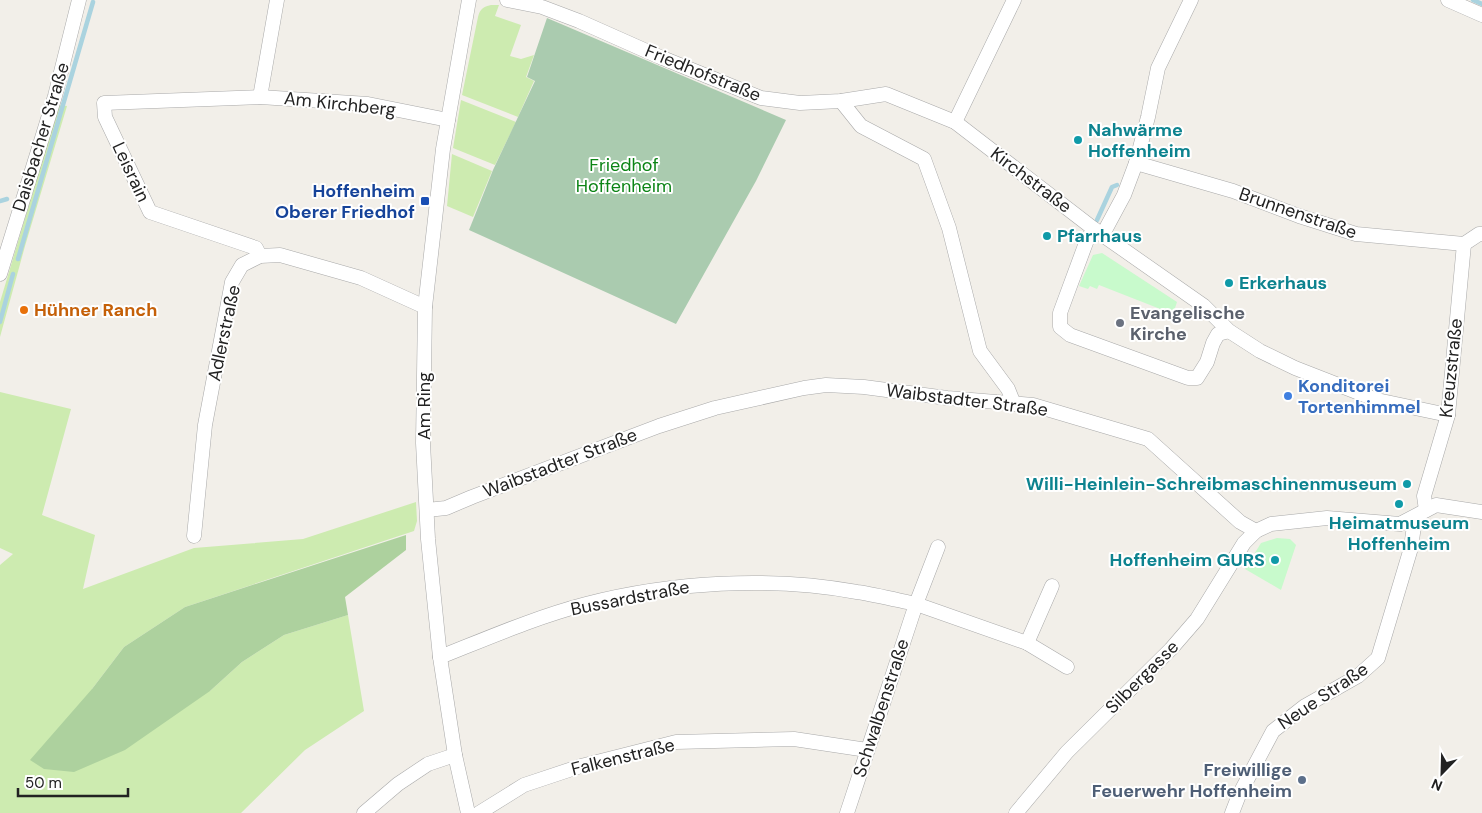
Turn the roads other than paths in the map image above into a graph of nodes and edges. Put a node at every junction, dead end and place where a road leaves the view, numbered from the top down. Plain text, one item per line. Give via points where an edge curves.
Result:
1 (79, 0) edge
2 (277, 0) edge
3 (470, 0) edge
4 (507, 0) edge
5 (1014, 0) edge
6 (1191, 0) edge
7 (1448, 0) edge
8 (1482, 15) edge
9 (260, 97) junction
10 (842, 101) junction
11 (104, 103) joint
12 (448, 120) junction
13 (955, 122) junction
14 (1136, 163) junction
15 (1098, 232) junction
16 (1482, 234) edge
17 (1464, 244) junction
18 (260, 256) junction
19 (0, 274) edge
20 (424, 307) junction
21 (1229, 331) junction
22 (1014, 404) junction
23 (1448, 415) junction
24 (427, 510) junction
25 (1482, 512) edge
26 (1420, 514) junction
27 (1256, 531) junction
28 (194, 536) dead end
29 (938, 547) dead end
30 (1052, 586) dead end
31 (916, 604) junction
32 (1027, 643) junction
33 (440, 657) junction
34 (1067, 667) dead end
35 (867, 750) junction
36 (455, 755) junction
37 (364, 813) edge
38 (468, 813) edge
39 (479, 813) edge
40 (847, 813) edge
41 (1016, 813) edge
42 (1232, 813) edge

1 - 19 street, Daisbacher Straße via 55,96
2 - 9 street, Am Kirchberg
3 - 12 street, Am Ring
4 - 10 street, Friedhofstraße via 542,7 579,21 761,98 800,103
5 - 13 street
6 - 14 street via 1158,68
7 - 8 street
9 - 11 street, Am Kirchberg
9 - 12 street, Am Kirchberg via 368,104
10 - 13 street, Kirchstraße via 886,94
10 - 22 street via 861,126 924,159 949,228 980,351 1008,389
11 - 18 street, Leisrain via 105,117 150,212 256,248
12 - 20 street, Am Ring
13 - 15 street, Kirchstraße
14 - 15 street via 1124,195
14 - 17 street, Brunnenstraße via 1233,191 1356,234
15 - 21 street, Kirchstraße via 1204,306
15 - 21 street via 1087,240 1060,313 1060,327 1070,335 1188,378 1197,378 1218,334
16 - 17 street
17 - 23 street, Kreuzstraße
18 - 20 street via 280,255 361,278
18 - 28 street, Adlerstraße via 242,265 232,282 206,425
20 - 24 street, Am Ring via 423,443
21 - 23 street, Kirchstraße via 1295,368 1377,400
22 - 24 street, Waibstadter Straße via 826,384 715,408 659,426 446,508
22 - 27 street, Waibstadter Straße via 1033,405 1148,439 1240,522
23 - 26 street, Kreuzstraße
24 - 33 street, Am Ring
25 - 26 street via 1436,505
26 - 27 street via 1400,524 1327,518 1271,524
26 - 42 street, Neue Straße via 1378,658 1358,676 1305,706 1272,731
27 - 41 street, Silbergasse via 1244,543 1197,618 1176,643 1067,752
29 - 31 street
30 - 32 street
31 - 32 street, Bussardstraße
31 - 33 street, Bussardstraße via 856,591 805,585 690,585 585,604 527,622
31 - 35 street, Schwalbenstraße
32 - 34 street, Bussardstraße
33 - 36 street, Am Ring
35 - 39 street, Falkenstraße via 794,739 676,742 581,766 524,785
35 - 40 street, Schwalbenstraße
36 - 37 street via 428,764
36 - 38 street, Am Ring

